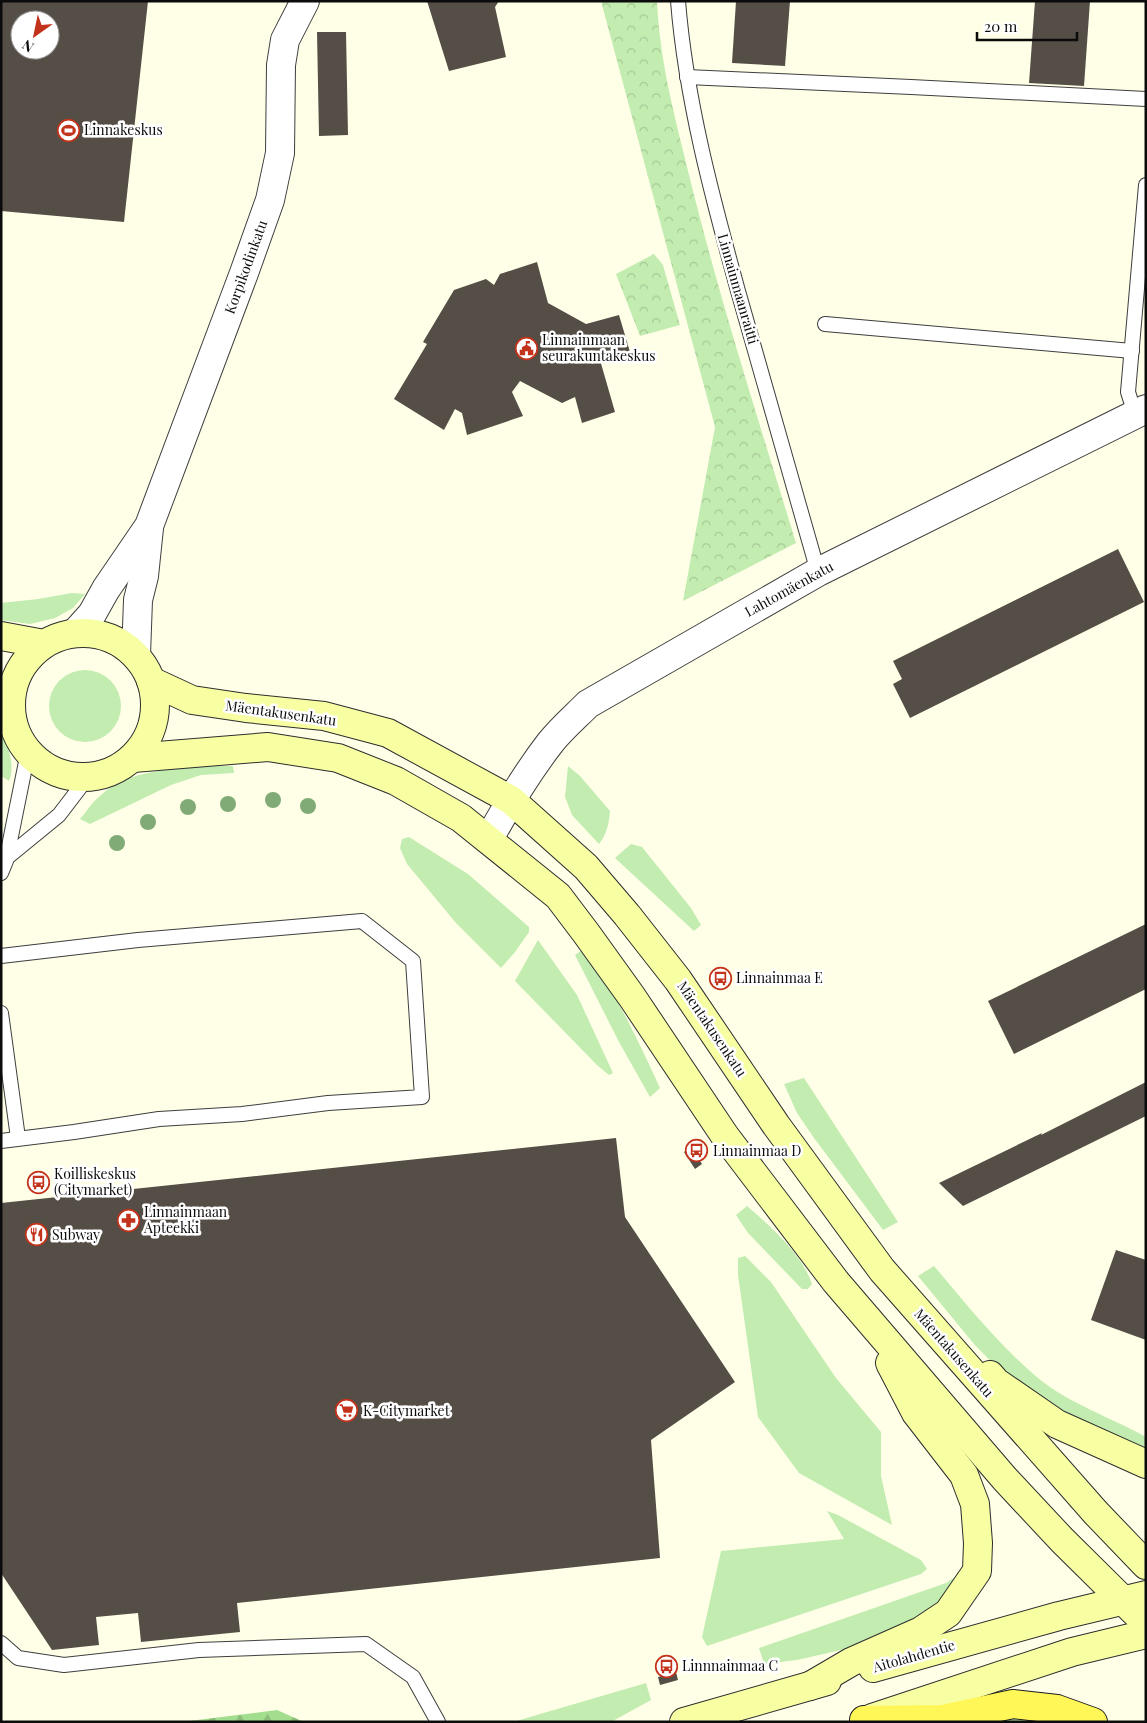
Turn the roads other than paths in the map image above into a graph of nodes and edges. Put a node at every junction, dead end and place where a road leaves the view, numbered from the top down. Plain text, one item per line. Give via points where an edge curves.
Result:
1 (305, 1) edge
2 (678, 1) edge
3 (687, 78) junction
4 (1146, 99) edge
5 (1146, 185) edge
6 (1145, 205) edge
7 (825, 324) dead end
8 (1132, 351) junction
9 (1141, 411) edge
10 (149, 526) junction
11 (818, 572) junction
12 (75, 633) junction
13 (1, 636) edge
14 (44, 644) junction
15 (136, 655) junction
16 (151, 681) junction
17 (6, 704) edge
18 (28, 752) junction
19 (133, 758) junction
20 (88, 777) junction
21 (511, 800) junction
22 (489, 839) junction
23 (3, 865) edge
24 (1, 956) edge
25 (1, 1013) edge
26 (18, 1138) junction
27 (1, 1141) edge
28 (882, 1270) junction
29 (867, 1320) junction
30 (1146, 1464) edge
31 (1146, 1565) edge
32 (1135, 1598) edge
33 (1146, 1623) edge
34 (1146, 1634) edge
35 (1, 1644) edge
36 (810, 1686) junction
37 (863, 1721) edge
38 (438, 1722) edge
39 (684, 1722) edge
40 (1093, 1722) edge

1 - 10 street, Korpikodinkatu via 285,40 280,153 270,200
2 - 3 lane, Linnainmaanraitti
3 - 4 lane
3 - 11 lane, Linnainmaanraitti via 712,198
5 - 6 lane
6 - 8 lane
7 - 8 lane
8 - 9 lane via 1128,392
9 - 11 street, Lahtomäenkatu
10 - 12 street, Korpikodinkatu via 92,614
10 - 15 street, Korpikodinkatu via 138,600
11 - 21 street, Lahtomäenkatu via 588,704 550,743
12 - 14 main road
12 - 15 main road via 97,634 118,642
13 - 14 main road
14 - 17 main road via 26,661
15 - 16 main road
16 - 19 main road via 156,701 154,722 146,741
16 - 21 main road, Mäentakusenkatu via 192,700 324,716 388,733
17 - 18 main road
18 - 20 main road via 45,767 66,776
18 - 23 lane
19 - 20 main road via 120,768
19 - 22 main road via 268,747 338,758 396,781 461,818
20 - 23 lane via 59,815
21 - 22 street, Lahtomäenkatu
21 - 28 main road, Mäentakusenkatu via 586,867 627,915 678,980 782,1133
22 - 29 main road via 558,896 632,997 725,1136
24 - 26 lane via 138,940 362,921 413,960 422,1097 159,1119
25 - 26 lane
26 - 27 lane
28 - 30 main road via 996,1382 1057,1424
28 - 31 main road, Mäentakusenkatu via 1096,1513
29 - 32 main road via 1062,1540
29 - 36 main road via 916,1413 964,1476 975,1504 977,1571 948,1613 921,1632 851,1662
32 - 33 main road
32 - 36 main road, Aitolahdentie
34 - 37 main road via 1072,1652
35 - 38 lane via 18,1658 64,1665 199,1650 366,1644 413,1677
36 - 39 main road, Aitolahdentie
37 - 40 main road via 943,1719 1013,1704 1057,1709

